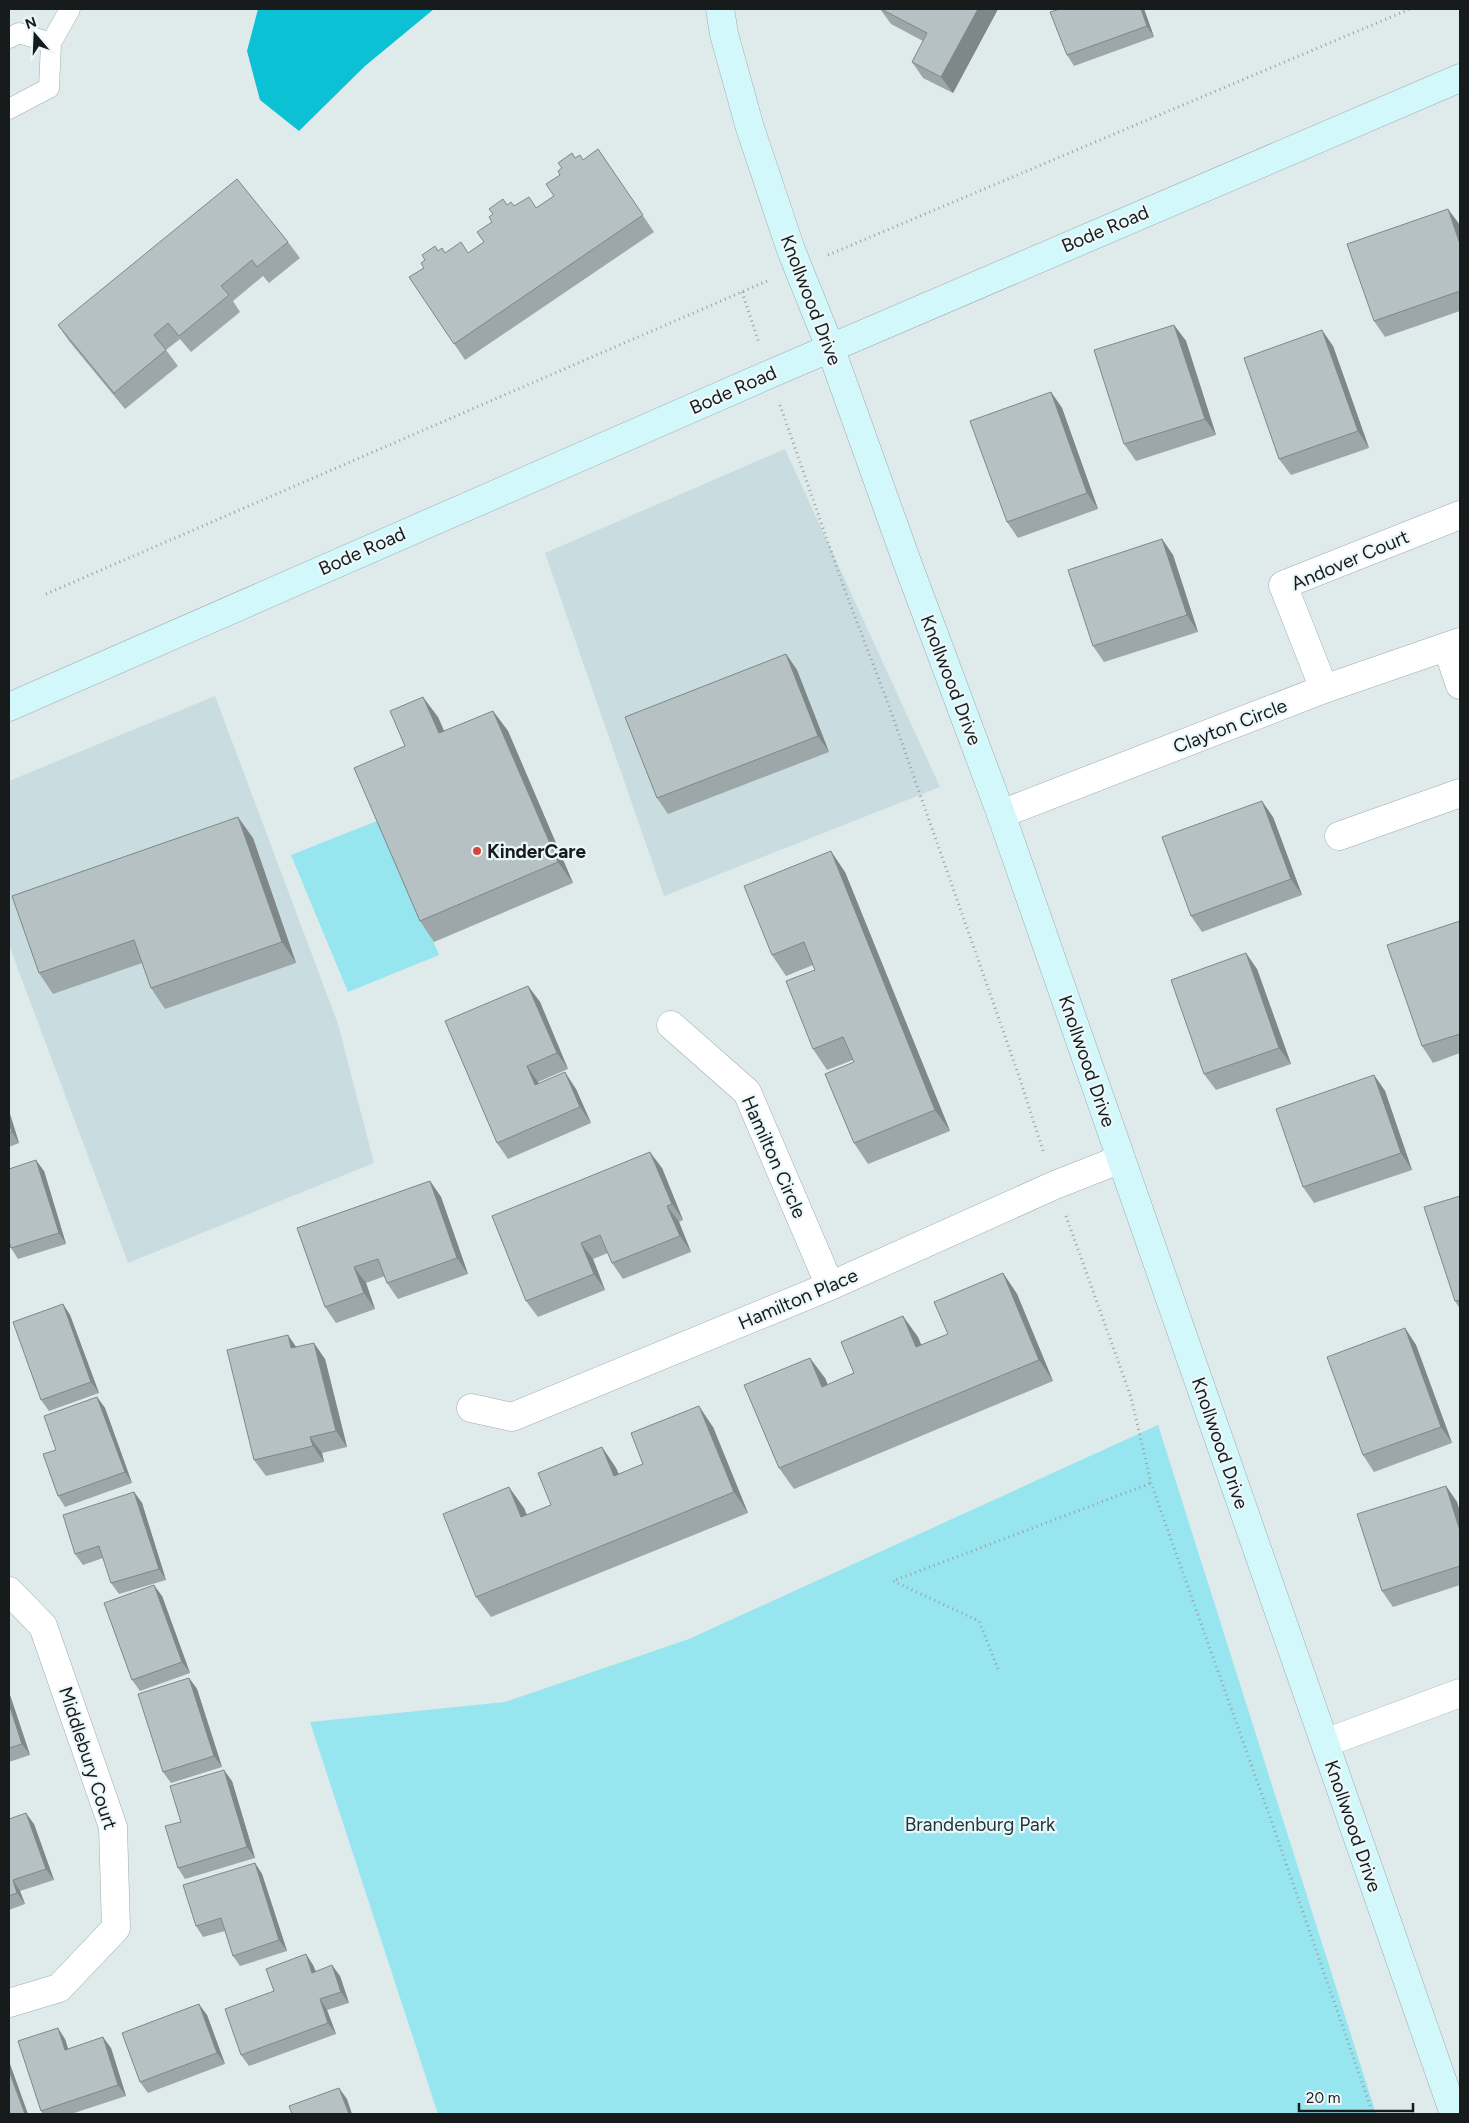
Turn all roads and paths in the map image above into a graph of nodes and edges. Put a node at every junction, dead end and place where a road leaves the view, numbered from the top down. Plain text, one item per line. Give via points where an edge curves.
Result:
1 (70, 9) edge
2 (720, 9) edge
3 (1410, 9) edge
4 (9, 38) edge
5 (51, 43) junction
6 (1460, 78) edge
7 (9, 109) edge
8 (841, 249) dead end
9 (749, 289) dead end
10 (742, 292) junction
11 (748, 311) dead end
12 (830, 347) junction
13 (788, 430) dead end
14 (1460, 515) edge
15 (46, 594) dead end
16 (1454, 645) edge
17 (1460, 685) edge
18 (1324, 689) junction
19 (9, 707) edge
20 (1460, 793) edge
21 (1001, 814) junction
22 (1339, 836) dead end
23 (671, 1024) dead end
24 (1121, 1159) junction
25 (1055, 1186) junction
26 (830, 1286) junction
27 (471, 1408) dead end
28 (1151, 1483) junction
29 (9, 1591) edge
30 (998, 1669) dead end
31 (1460, 1693) edge
32 (1325, 1743) junction
33 (9, 2003) edge
34 (1373, 2114) edge
35 (1454, 2114) edge

1 - 5 lane
2 - 12 street, Knollwood Drive via 750,128 791,250
3 - 8 path
4 - 5 lane via 19,33
5 - 7 lane via 50,88
6 - 12 street, Bode Road
9 - 10 path
10 - 11 path
10 - 15 path
12 - 19 street, Bode Road
12 - 21 street, Knollwood Drive
13 - 25 path via 889,706
14 - 18 street, Andover Court via 1283,586
16 - 17 street
16 - 18 street, Clayton Circle
18 - 21 street, Clayton Circle
20 - 22 street
21 - 24 street, Knollwood Drive
23 - 26 street, Hamilton Circle via 747,1092
24 - 25 street, Hamilton Place
24 - 32 street, Knollwood Drive
25 - 26 street, Hamilton Place
25 - 28 path via 1131,1398
26 - 27 street, Hamilton Place via 512,1418
28 - 30 path via 893,1581 979,1621
28 - 34 path
29 - 33 street, Middlebury Court via 43,1626 113,1826 116,1928 60,1988
31 - 32 street
32 - 35 street, Knollwood Drive

